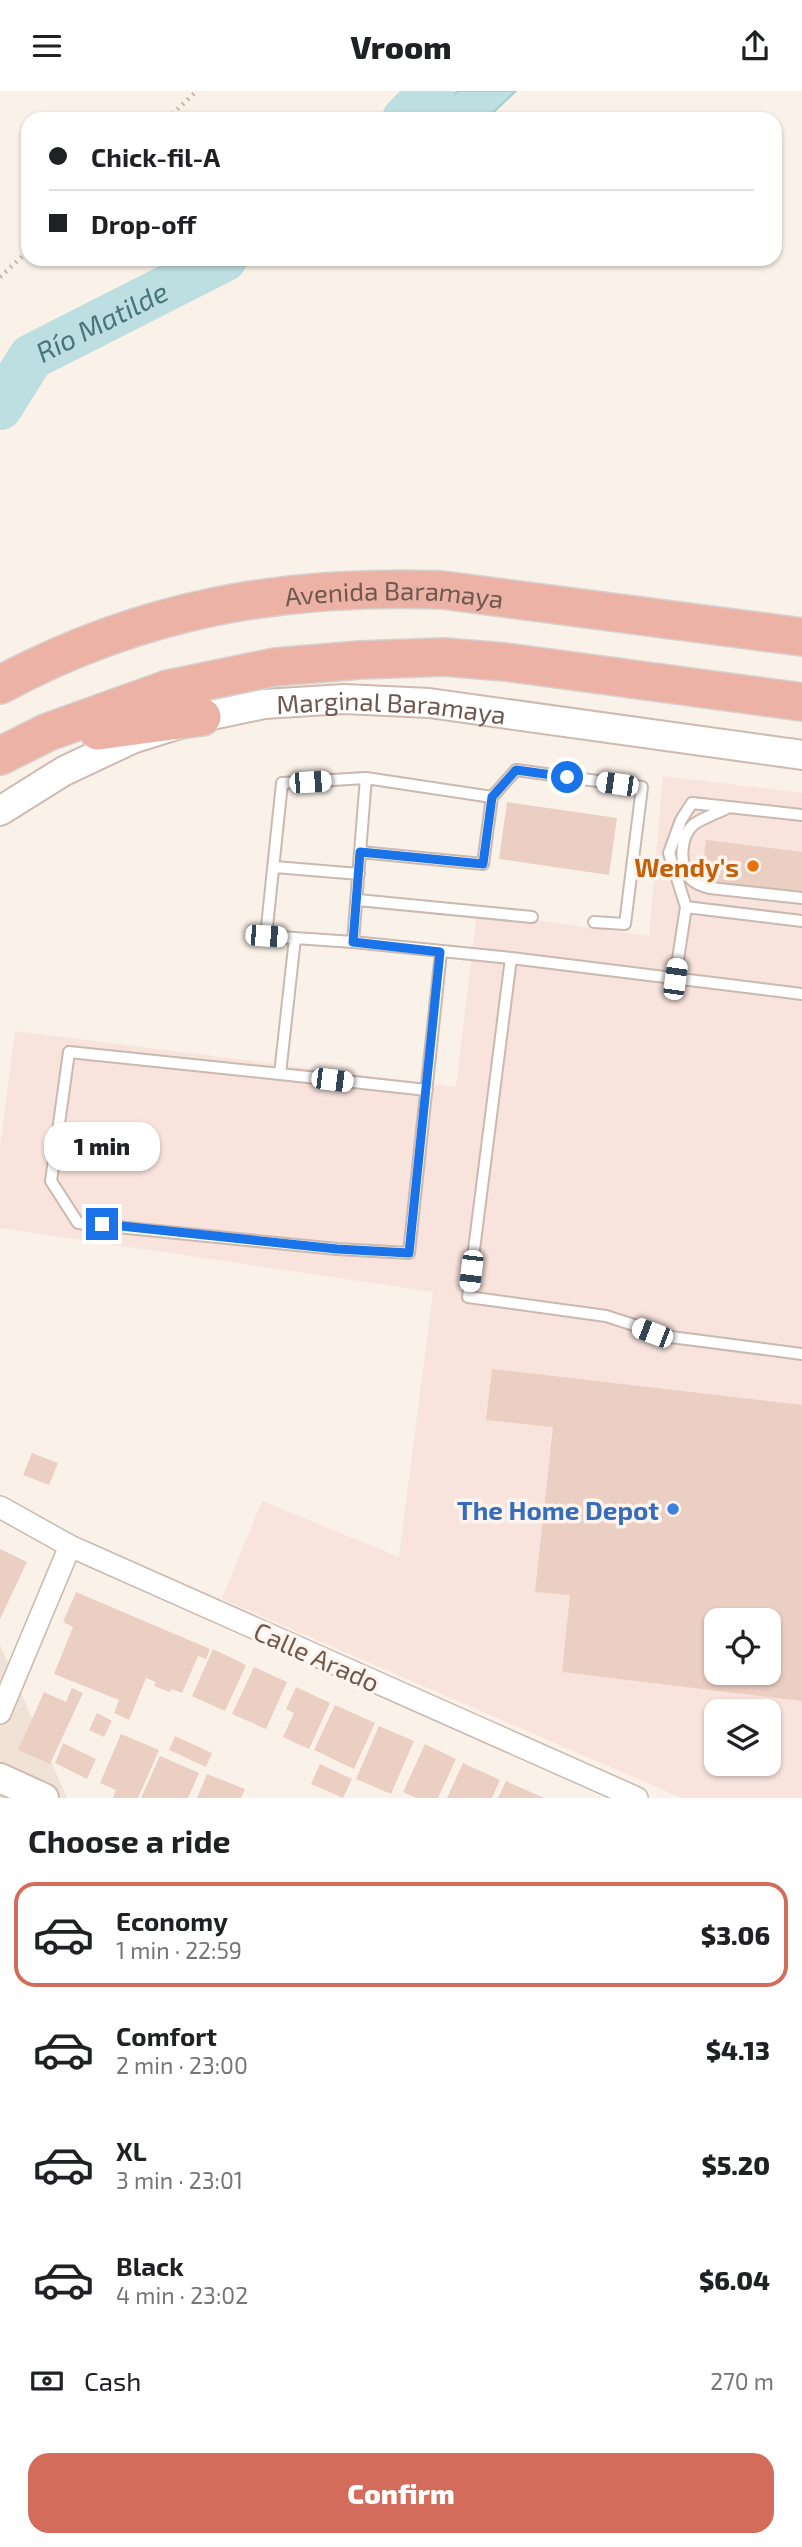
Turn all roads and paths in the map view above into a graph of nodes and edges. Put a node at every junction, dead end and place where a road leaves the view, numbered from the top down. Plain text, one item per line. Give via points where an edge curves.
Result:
1 (197, 91) edge
2 (174, 112) edge
3 (21, 258) edge
4 (0, 277) edge
5 (802, 637) edge
6 (0, 685) edge
7 (802, 702) edge
8 (202, 717) junction
9 (48, 732) junction
10 (802, 755) edge
11 (0, 756) edge
12 (366, 778) junction
13 (492, 797) junction
14 (729, 807) junction
15 (0, 811) edge
16 (802, 815) edge
17 (360, 852) junction
18 (275, 867) junction
19 (359, 874) junction
20 (802, 898) edge
21 (358, 899) junction
22 (686, 907) junction
23 (532, 917) dead end
24 (802, 921) edge
25 (594, 922) dead end
26 (295, 938) junction
27 (353, 942) junction
28 (440, 952) junction
29 (511, 958) junction
30 (675, 979) junction
31 (802, 994) edge
32 (280, 1074) junction
33 (428, 1090) junction
34 (802, 1354) edge
35 (0, 1507) edge
36 (70, 1546) junction
37 (0, 1713) edge
38 (0, 1778) edge
39 (44, 1798) edge
40 (637, 1798) edge

1 - 2 path
3 - 4 path
5 - 6 highway, Avenida Baramaya via 442,590 313,591 217,605 129,629 78,647
7 - 9 highway via 505,662 444,657 360,660 275,667 168,689
8 - 9 highway via 110,730
8 - 10 street, Marginal Baramaya via 264,704 344,699 429,703
8 - 15 street, Marginal Baramaya via 132,739 64,771
9 - 11 highway
12 - 13 lane
12 - 17 lane
12 - 18 lane via 282,783
13 - 17 lane via 483,864
13 - 25 lane via 516,770 642,787 625,925
14 - 16 lane
14 - 20 lane via 693,825 685,836 683,865 690,878 710,888
14 - 22 lane via 692,803 681,820 669,853
17 - 19 lane
18 - 19 lane
18 - 26 lane via 266,936
19 - 21 lane
21 - 23 lane
21 - 27 lane
22 - 24 lane
22 - 30 lane
26 - 27 lane
26 - 32 lane
27 - 28 lane
28 - 29 lane
28 - 33 lane
29 - 30 lane
29 - 34 lane via 468,1297 606,1316 671,1337
30 - 31 lane
32 - 33 lane
32 - 33 lane via 69,1052 51,1181 78,1223 409,1253
35 - 36 street, Calle Arado
36 - 37 street
36 - 40 street, Calle Arado
38 - 39 street

